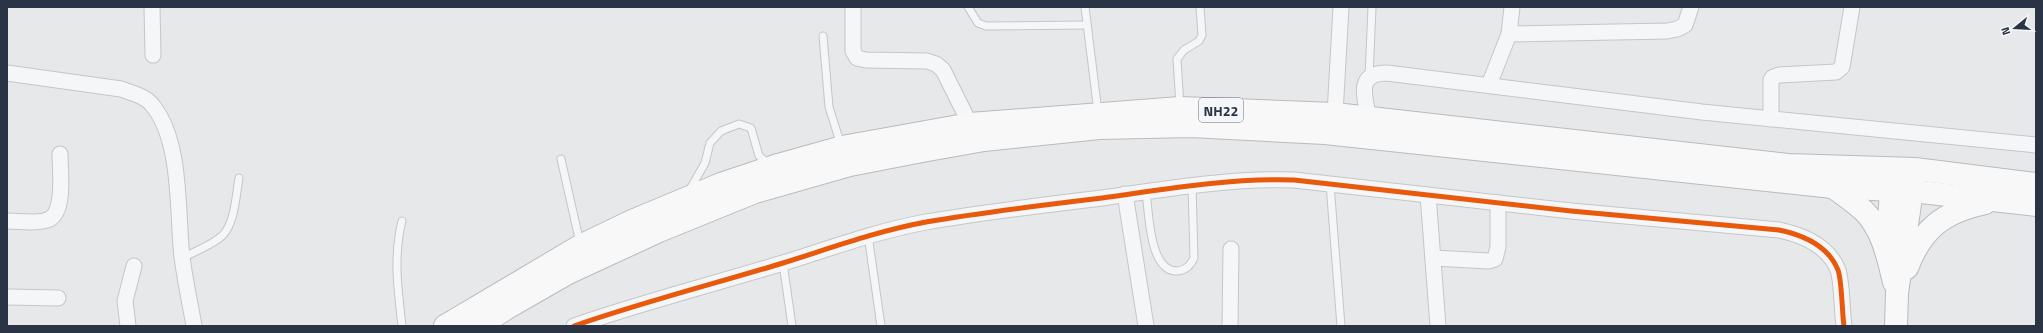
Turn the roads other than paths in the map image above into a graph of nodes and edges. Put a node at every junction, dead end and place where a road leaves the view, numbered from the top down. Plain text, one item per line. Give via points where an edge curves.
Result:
1 (152, 7) edge
2 (853, 7) edge
3 (968, 7) edge
4 (1085, 7) edge
5 (1200, 7) edge
6 (1340, 7) edge
7 (1372, 7) edge
8 (1512, 7) edge
9 (1691, 7) edge
10 (1852, 7) edge
11 (1087, 25) junction
12 (1509, 34) junction
13 (823, 36) dead end
14 (153, 55) dead end
15 (7, 74) edge
16 (1368, 78) junction
17 (1489, 85) junction
18 (1180, 108) junction
19 (1098, 113) junction
20 (1335, 114) junction
21 (1368, 119) junction
22 (1771, 119) junction
23 (970, 124) junction
24 (2036, 145) edge
25 (842, 147) junction
26 (60, 154) dead end
27 (561, 160) dead end
28 (772, 166) junction
29 (1892, 169) junction
30 (1915, 169) junction
31 (239, 178) dead end
32 (1330, 184) junction
33 (2036, 184) edge
34 (1192, 186) junction
35 (1833, 187) junction
36 (1890, 190) junction
37 (1912, 191) junction
38 (1146, 192) junction
39 (1125, 194) junction
40 (1428, 195) junction
41 (684, 200) junction
42 (2000, 200) junction
43 (1498, 203) junction
44 (2036, 204) edge
45 (7, 221) edge
46 (402, 221) dead end
47 (868, 235) junction
48 (580, 246) junction
49 (1231, 249) dead end
50 (182, 258) junction
51 (1433, 258) junction
52 (783, 263) junction
53 (134, 266) dead end
54 (1897, 293) junction
55 (7, 297) edge
56 (58, 298) dead end
57 (128, 326) edge
58 (194, 326) edge
59 (402, 326) edge
60 (445, 326) edge
61 (479, 326) edge
62 (574, 326) edge
63 (792, 326) edge
64 (881, 326) edge
65 (1146, 326) edge
66 (1230, 326) edge
67 (1341, 326) edge
68 (1438, 326) edge
69 (1844, 326) edge
70 (1896, 326) edge

1 - 14 street
2 - 23 street via 853,51 858,58 927,60 936,64 943,70
3 - 11 lane via 978,23 986,26
4 - 11 lane
5 - 18 lane via 1202,34 1199,41 1184,50 1177,58
6 - 20 street
7 - 16 lane
8 - 12 street
9 - 12 street via 1686,25 1677,30
10 - 22 street via 1842,67 1836,72 1773,77
11 - 19 lane
12 - 17 street
13 - 25 lane via 829,107
15 - 50 street via 121,89 138,94 153,104 164,122 173,161
16 - 17 street via 1376,73 1387,73
16 - 21 street via 1364,86
17 - 22 street
18 - 19 highway, NH22
18 - 20 highway, NH22
19 - 23 highway, NH22
20 - 21 highway, NH22
21 - 29 highway, NH22 via 1788,165
22 - 24 street
23 - 25 highway, NH22
25 - 28 highway, NH22
26 - 45 street via 60,204 56,214 49,220
27 - 48 lane
28 - 41 highway, NH22
28 - 41 lane via 759,156 751,128 739,124 721,131 710,143 705,163
29 - 30 highway, NH22
29 - 36 highway
30 - 33 highway, NH22
30 - 37 highway
31 - 50 lane via 231,218 225,231 214,241
32 - 34 street via 1271,180
32 - 40 street
32 - 67 lane
34 - 38 street
34 - 38 lane via 1194,258 1185,269 1178,270 1169,270 1160,263 1155,253
35 - 36 highway, NH22
35 - 54 highway via 1865,212 1871,220 1883,243
35 - 61 highway, NH22 via 1302,132 1191,126 1099,128 984,140 922,151 850,165 755,192 659,231 568,273
36 - 37 highway, NH22
36 - 54 highway via 1889,221
37 - 42 highway, NH22
37 - 54 highway
38 - 39 street
39 - 47 street via 925,222
39 - 65 street
40 - 43 street
40 - 51 street
41 - 48 highway, NH22
42 - 44 highway, NH22
42 - 54 highway via 1964,208 1947,215 1933,226 1911,256
43 - 51 street via 1498,247 1495,258 1488,261
43 - 69 street via 1779,230 1802,235 1824,249 1838,270
46 - 59 lane via 397,241 396,269
47 - 52 street
47 - 64 lane
48 - 60 highway, NH22
49 - 66 street
50 - 58 street
51 - 68 street
52 - 62 street via 620,310
52 - 63 lane
53 - 57 street via 126,301
54 - 70 highway
55 - 56 street

